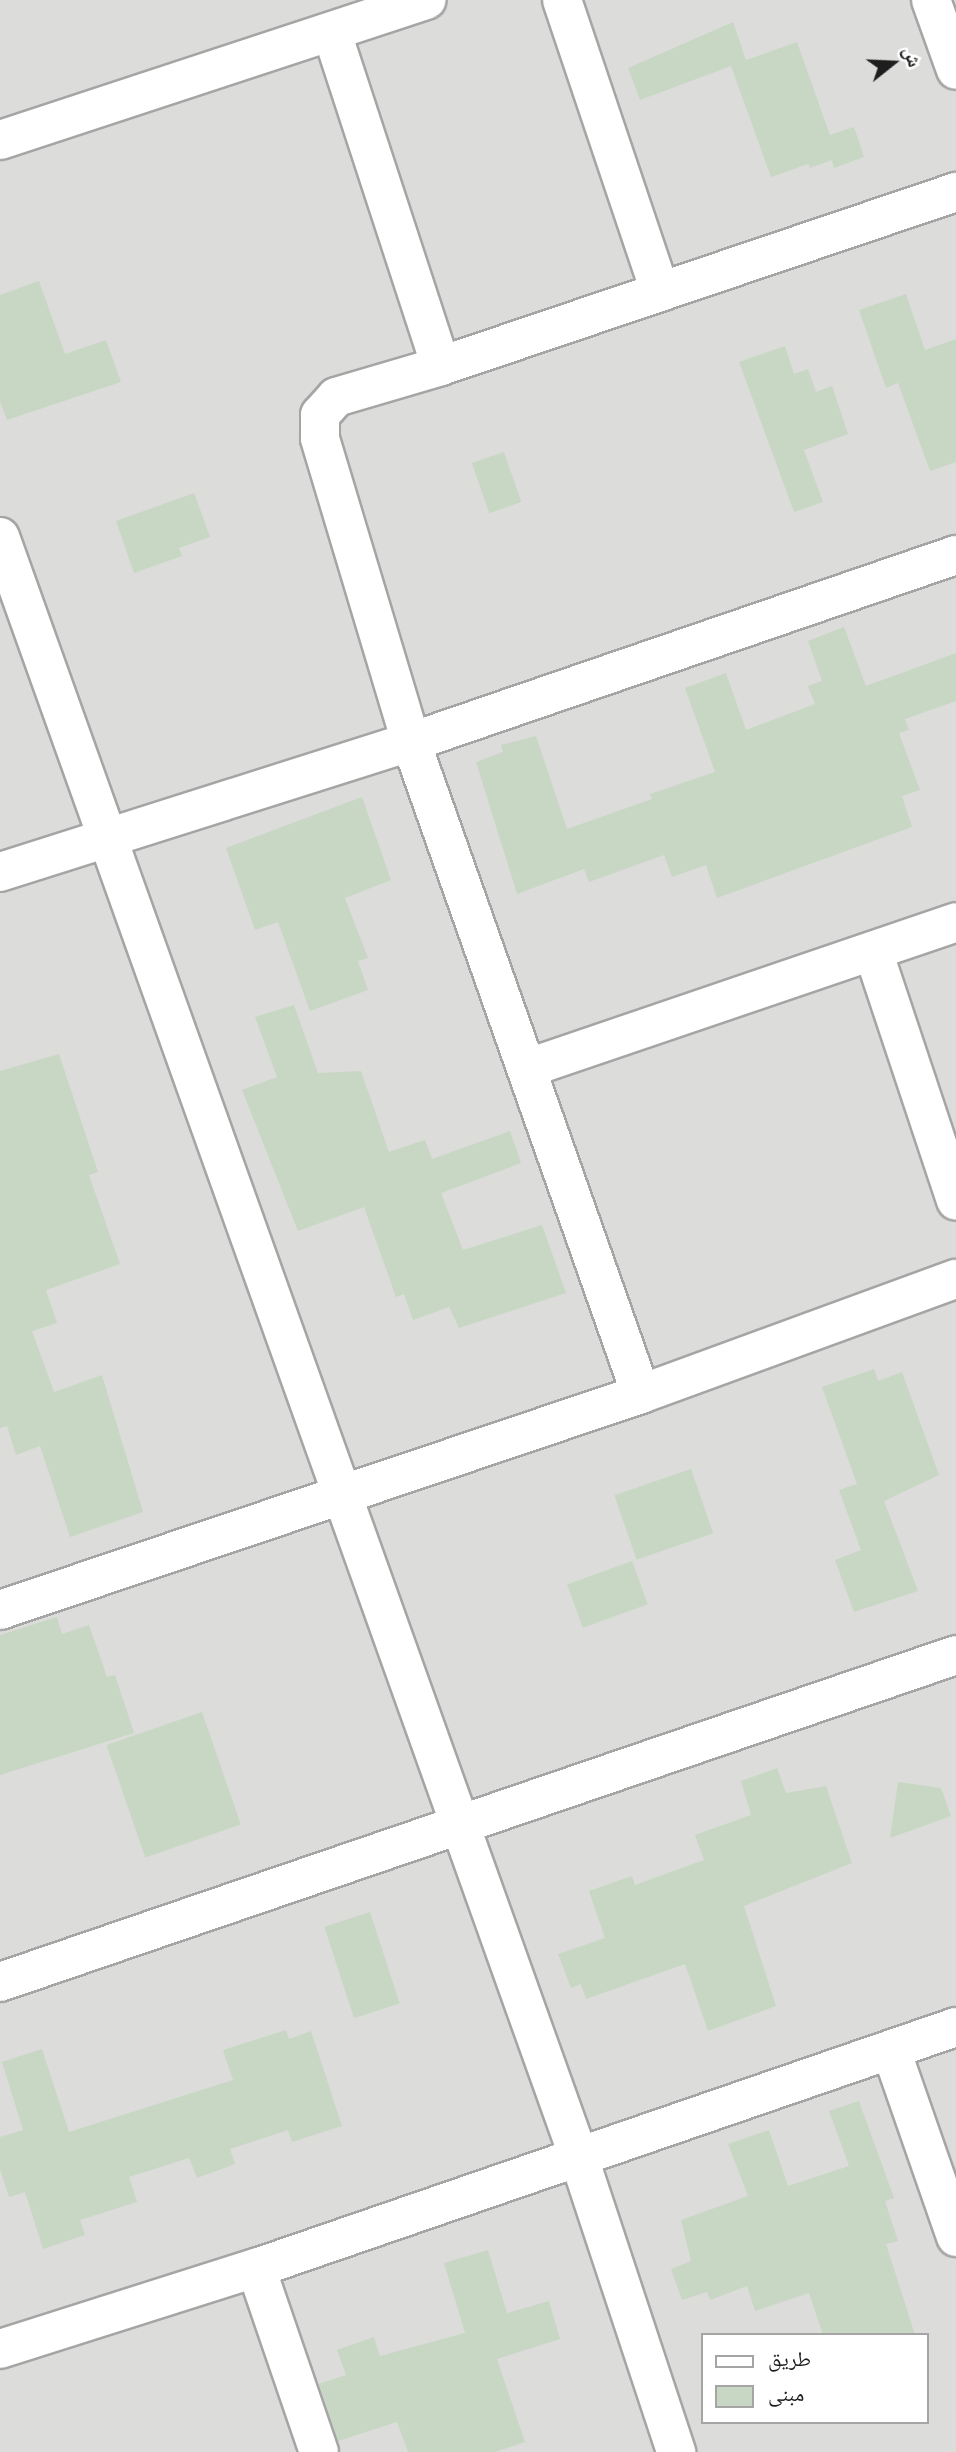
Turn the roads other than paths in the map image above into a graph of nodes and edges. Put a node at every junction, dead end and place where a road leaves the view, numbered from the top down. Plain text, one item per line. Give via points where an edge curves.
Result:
1 (427, 0) edge
2 (562, 0) edge
3 (932, 0) edge
4 (332, 33) junction
5 (956, 70) edge
6 (0, 141) edge
7 (956, 192) edge
8 (660, 291) junction
9 (441, 366) junction
10 (0, 537) edge
11 (956, 555) edge
12 (411, 742) junction
13 (104, 836) junction
14 (0, 872) edge
15 (956, 922) edge
16 (873, 951) junction
17 (528, 1068) junction
18 (956, 1201) edge
19 (956, 1279) edge
20 (640, 1394) junction
21 (342, 1496) junction
22 (2, 1603) edge
23 (956, 1655) edge
24 (460, 1825) junction
25 (0, 1982) edge
26 (956, 2027) edge
27 (891, 2050) junction
28 (579, 2158) junction
29 (956, 2237) edge
30 (256, 2268) junction
31 (0, 2349) edge
32 (319, 2452) edge
33 (676, 2452) edge

1 - 4 street
2 - 8 street
3 - 5 street
4 - 6 street
4 - 9 street
7 - 8 street
8 - 9 street
9 - 12 street via 336,397 320,415 320,438
10 - 13 street
11 - 12 street
12 - 13 street
12 - 17 street
13 - 14 street
13 - 21 street
15 - 16 street
16 - 17 street
16 - 18 street
17 - 20 street
19 - 20 street
20 - 21 street
21 - 22 street
21 - 24 street
23 - 24 street
24 - 25 street
24 - 28 street
26 - 27 street
27 - 28 street
27 - 29 street
28 - 30 street
28 - 33 street
30 - 31 street
30 - 32 street

